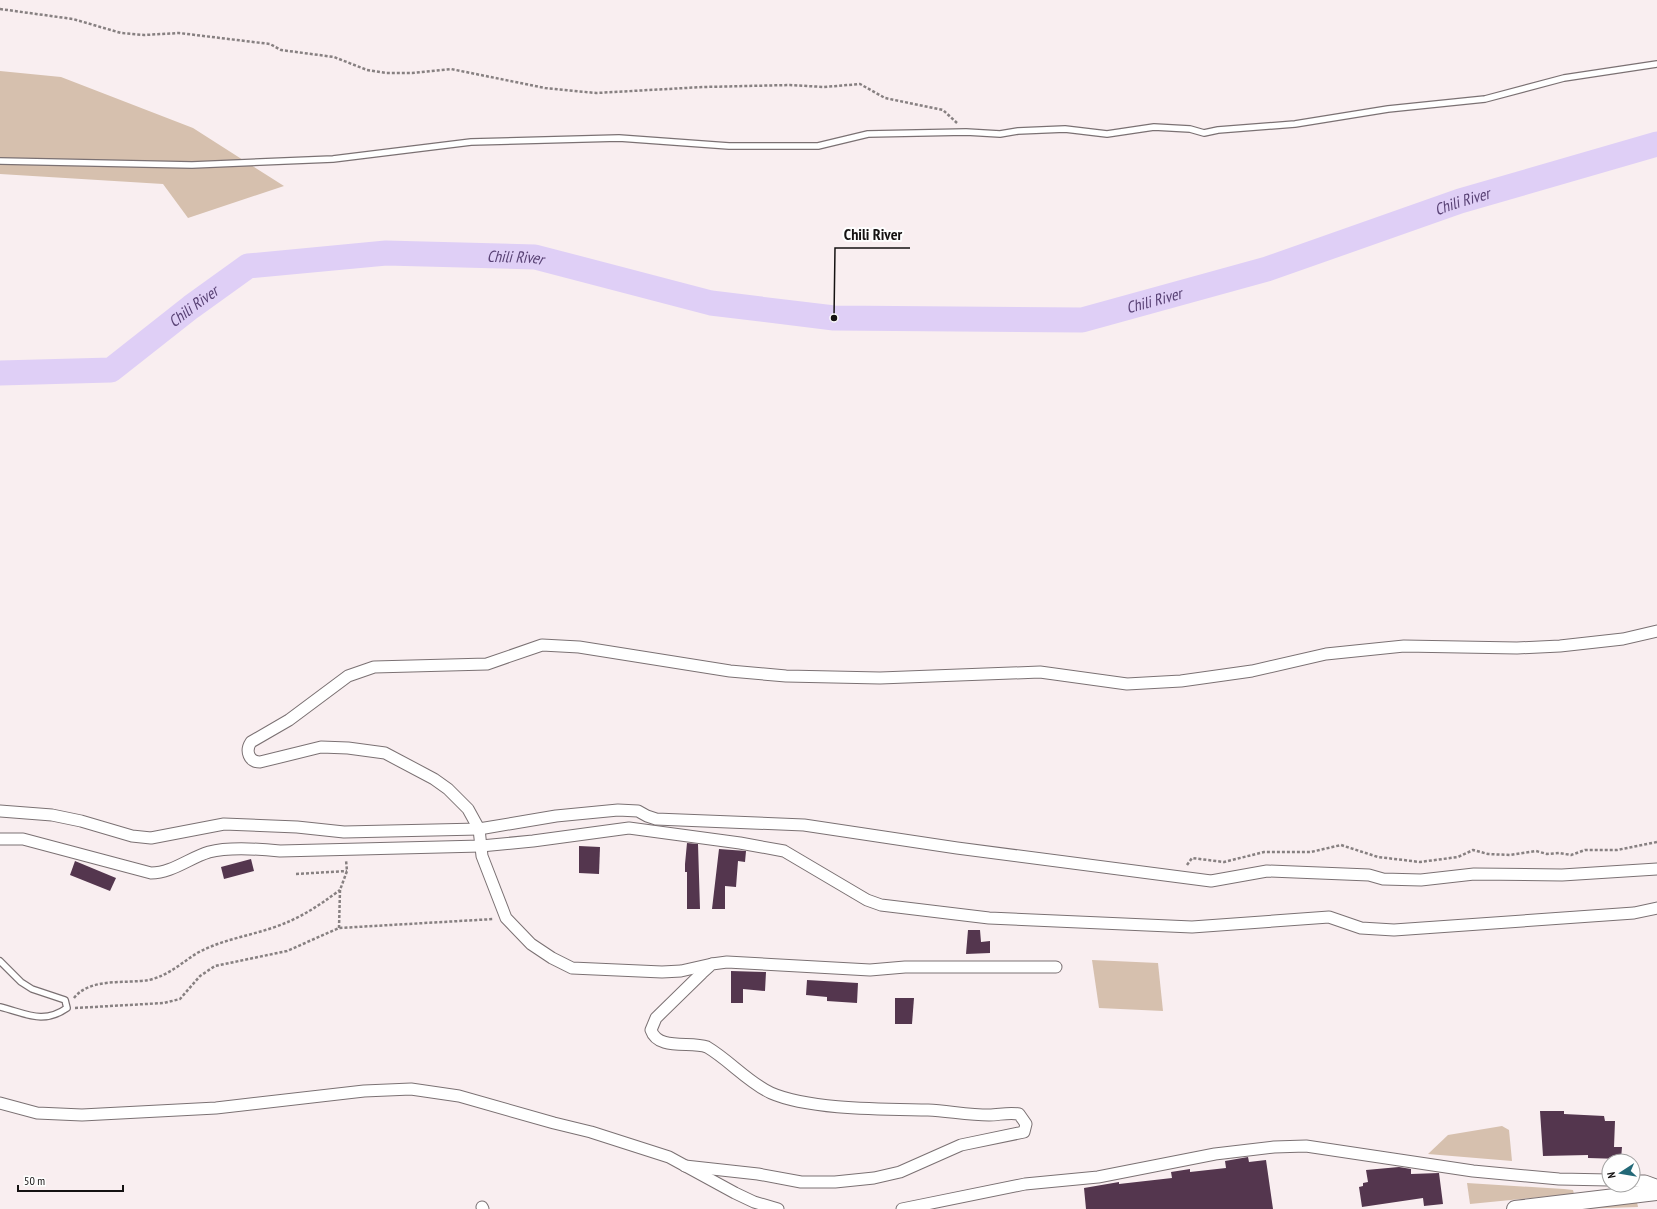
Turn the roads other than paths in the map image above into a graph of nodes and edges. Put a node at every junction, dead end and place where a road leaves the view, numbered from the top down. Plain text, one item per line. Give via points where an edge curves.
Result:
1 (1657, 64) edge
2 (0, 161) edge
3 (1657, 631) edge
4 (0, 811) edge
5 (479, 829) junction
6 (0, 839) edge
7 (480, 846) junction
8 (1657, 869) edge
9 (1657, 908) edge
10 (0, 961) edge
11 (712, 964) junction
12 (1056, 967) dead end
13 (0, 1007) edge
14 (0, 1103) edge
15 (685, 1166) junction
16 (1601, 1180) edge
17 (1641, 1181) edge
18 (1657, 1189) edge
19 (1657, 1192) edge
20 (778, 1209) edge
21 (902, 1209) edge
22 (1515, 1209) edge

1 - 2 lane via 1564,78 1485,99 1204,133 1190,129 1154,127 1107,134 1065,129 1000,134 868,134 818,146 730,146 619,138 471,142 333,160 192,165
3 - 5 street via 1623,639 1560,646 1404,646 1326,654 1244,672 1127,684 1040,672 880,678 786,676 730,671 578,647 542,645 488,664 374,667 348,676 289,720 251,742 249,746 250,757 257,762 321,747 385,753 448,789 468,809
4 - 5 street via 33,813 80,821 141,837 162,836 224,824 344,832
5 - 7 street
5 - 8 street via 556,816 618,810 638,811 656,819 804,825 1212,881 1275,871 1421,880 1474,874 1562,875
6 - 7 street via 23,839 151,873 161,873 211,851
7 - 9 street via 629,828 740,843 784,851 867,900 881,905 989,918 1192,927 1329,917 1372,930 1394,930 1634,913
7 - 11 street via 506,918 531,944 552,958 572,968 662,972 681,971
10 - 13 lane via 32,989 65,1000 67,1008 59,1014 40,1018
11 - 12 street via 727,962 870,970 905,967
11 - 15 street via 656,1018 652,1030 658,1040 665,1044 698,1044 707,1047 760,1086 787,1098 871,1108 990,1115 1011,1112 1019,1114 1026,1124 1024,1132 961,1145 900,1172 874,1178 801,1182 758,1174
14 - 15 street via 37,1113 82,1115 216,1108 364,1091 411,1089 459,1096 591,1132 669,1157
15 - 20 street via 754,1202
16 - 21 street via 1559,1179 1473,1171 1306,1146 1215,1154 1098,1177 1025,1184
17 - 18 street via 1656,1185
19 - 22 main road

